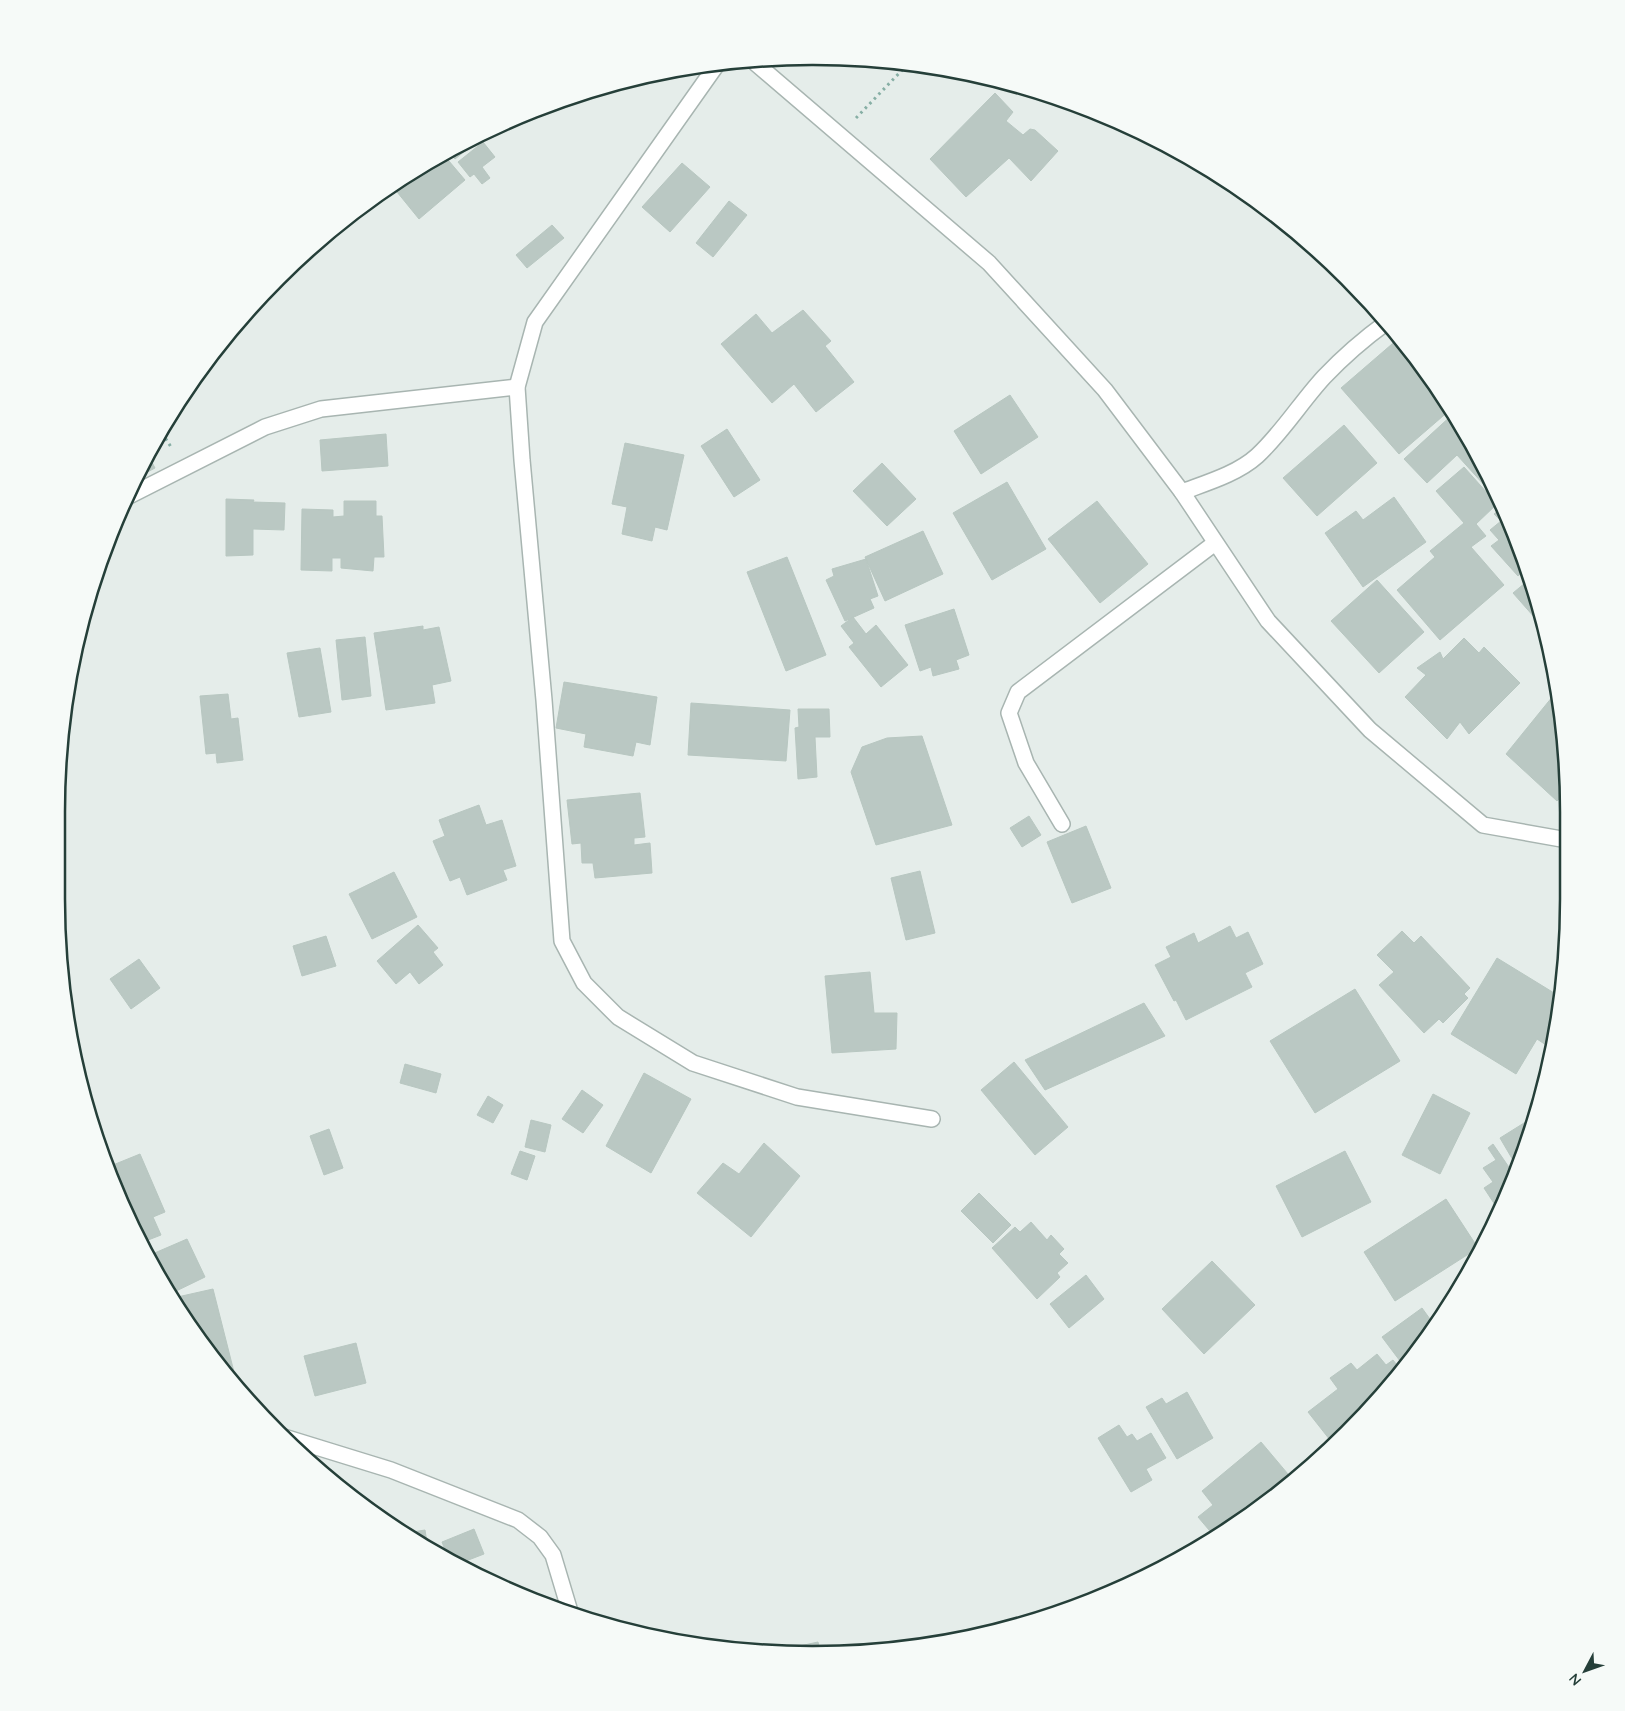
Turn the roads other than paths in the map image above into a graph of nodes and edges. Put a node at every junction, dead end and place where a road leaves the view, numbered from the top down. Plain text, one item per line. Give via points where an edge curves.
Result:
1 (758, 67) edge
2 (712, 72) edge
3 (1381, 327) edge
4 (517, 387) junction
5 (138, 492) edge
6 (1182, 492) junction
7 (1216, 542) junction
8 (1062, 824) dead end
9 (1560, 839) edge
10 (932, 1119) dead end
11 (300, 1442) edge
12 (568, 1604) edge

1 - 6 street via 989,264 1105,390
2 - 4 street via 535,322
3 - 6 street via 1324,377 1256,457 1226,475
4 - 5 street via 321,409 265,427
4 - 10 street via 562,941 584,983 618,1017 693,1063 797,1097
6 - 7 street
7 - 8 street via 1018,692 1010,712 1026,763
7 - 9 street via 1268,621 1370,730 1483,825
11 - 12 street via 391,1470 518,1520 540,1537 553,1555

